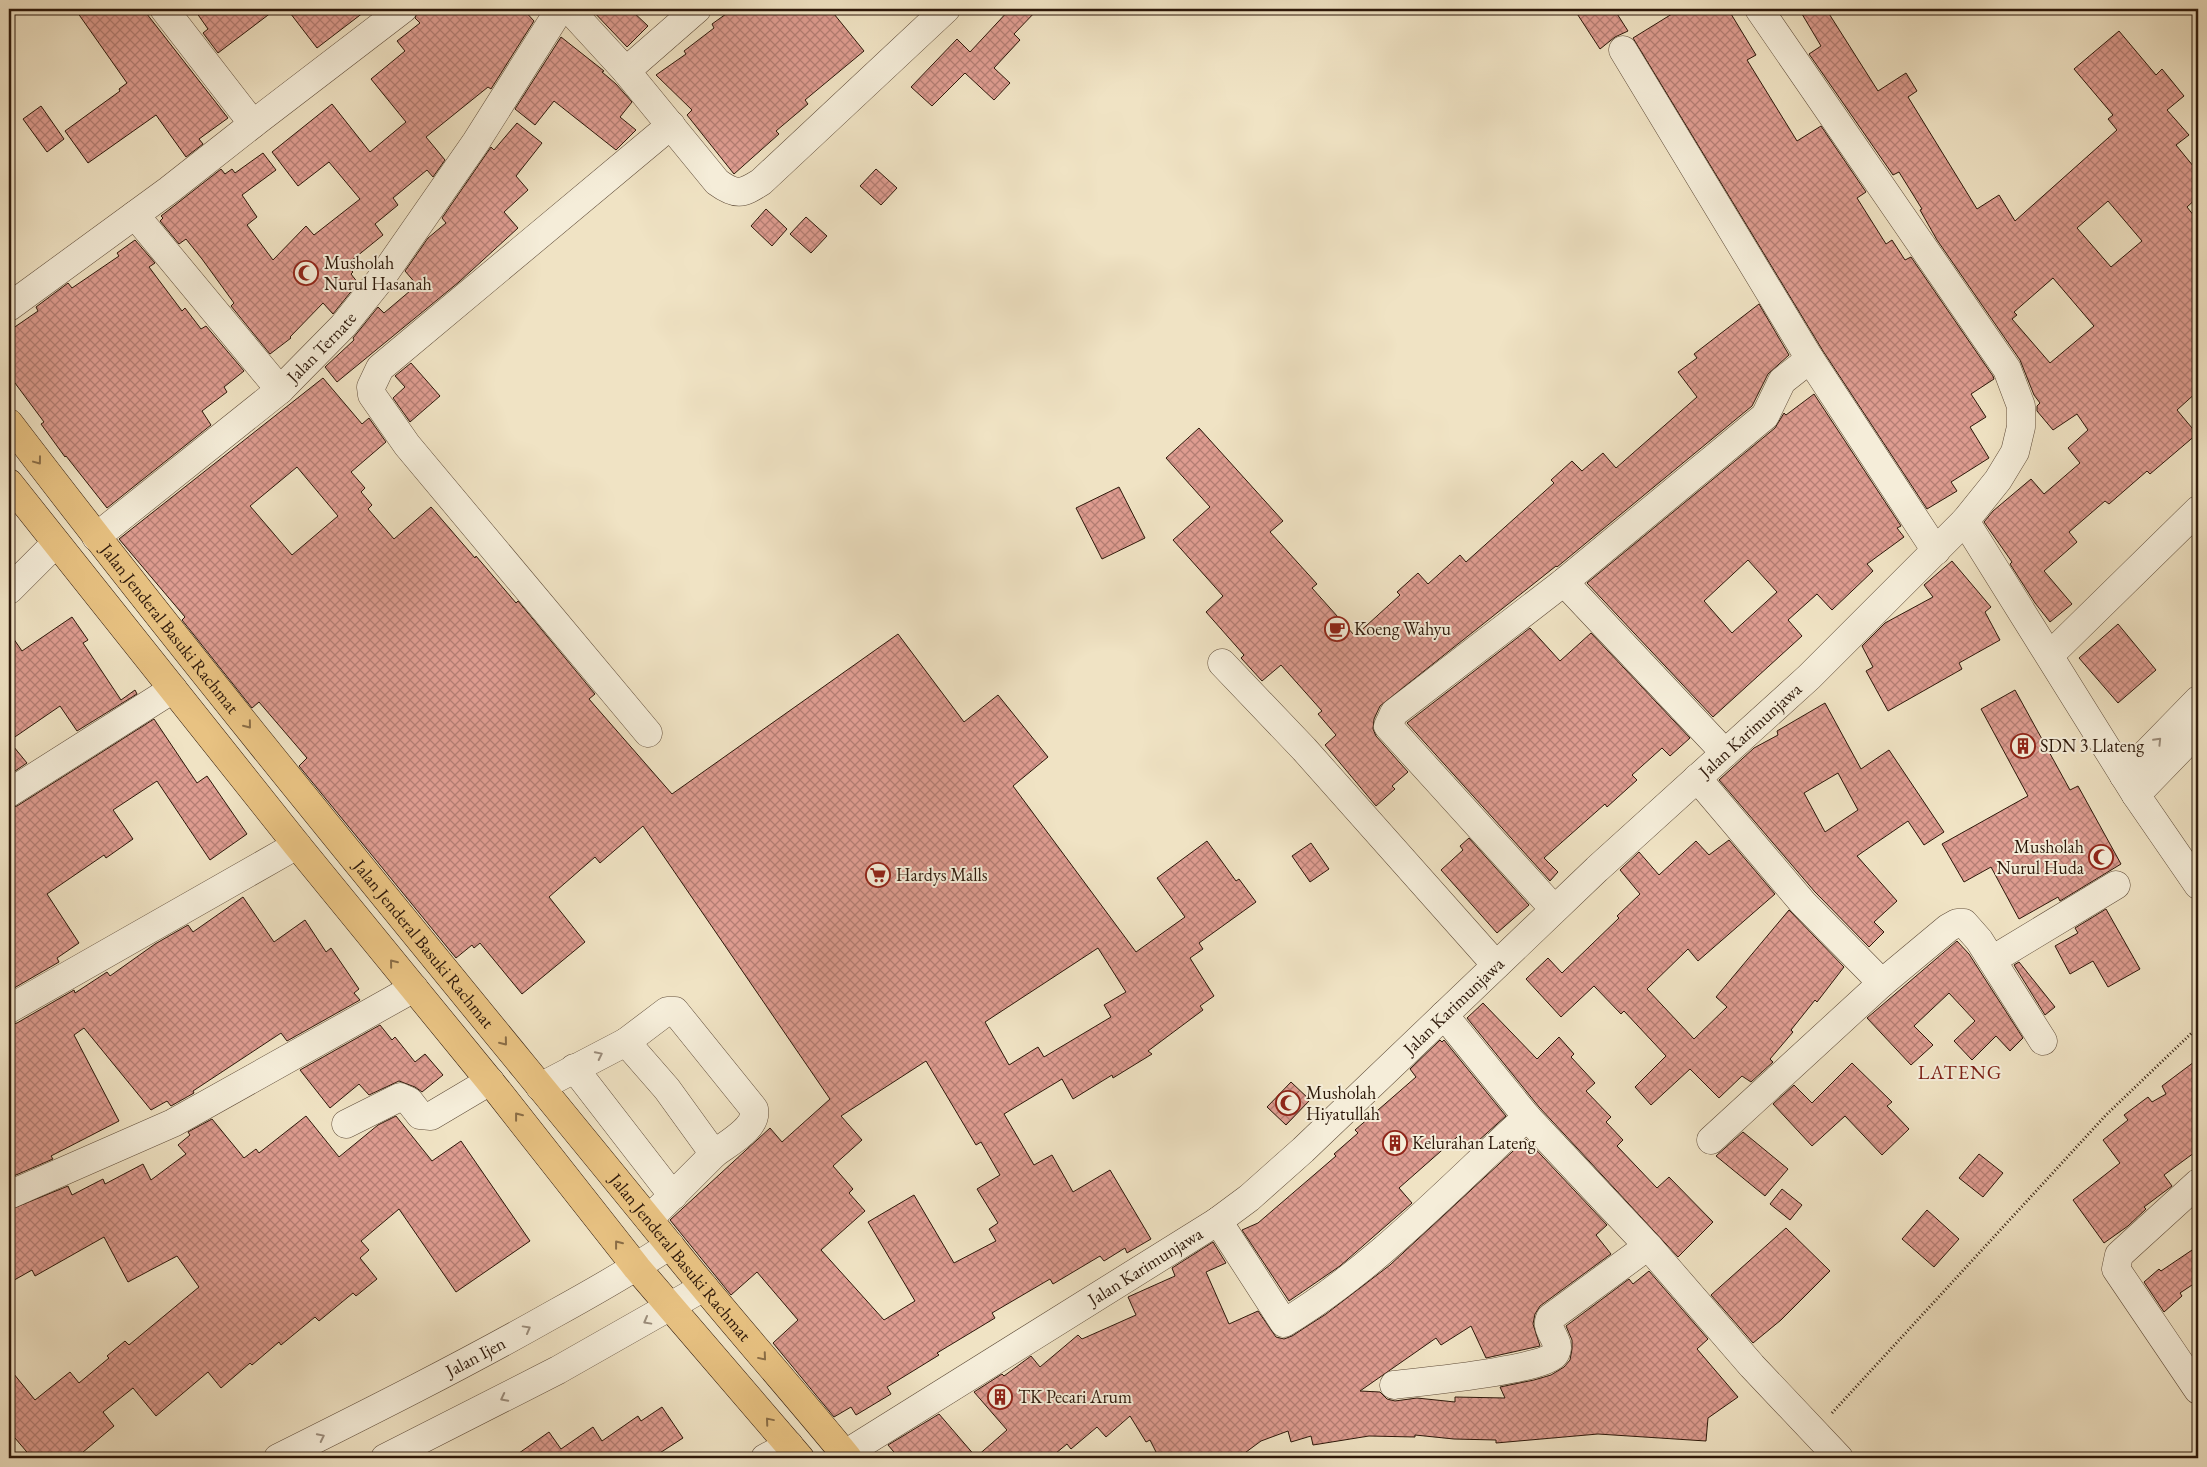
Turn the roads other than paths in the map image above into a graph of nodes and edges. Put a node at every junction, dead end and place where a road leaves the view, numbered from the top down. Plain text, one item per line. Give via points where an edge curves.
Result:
1 (164, 9) edge
2 (403, 9) edge
3 (560, 9) edge
4 (569, 9) edge
5 (697, 9) edge
6 (946, 9) edge
7 (1759, 9) edge
8 (1623, 50) dead end
9 (626, 70) junction
10 (253, 124) junction
11 (671, 125) junction
12 (135, 215) junction
13 (9, 308) edge
14 (1810, 359) junction
15 (280, 390) junction
16 (9, 422) edge
17 (9, 483) edge
18 (2198, 510) edge
19 (1966, 521) junction
20 (96, 537) junction
21 (56, 543) junction
22 (1936, 550) junction
23 (1564, 582) junction
24 (9, 590) edge
25 (2050, 655) junction
26 (1222, 663) dead end
27 (173, 689) junction
28 (2198, 700) edge
29 (2198, 731) edge
30 (648, 733) dead end
31 (1724, 754) junction
32 (1697, 778) junction
33 (2130, 785) junction
34 (9, 793) edge
35 (297, 845) junction
36 (2116, 885) dead end
37 (2198, 885) edge
38 (1554, 909) junction
39 (1992, 960) junction
40 (1496, 964) junction
41 (1882, 983) junction
42 (414, 988) junction
43 (9, 1008) edge
44 (1444, 1015) junction
45 (2043, 1041) dead end
46 (626, 1042) junction
47 (574, 1068) junction
48 (490, 1081) junction
49 (540, 1087) junction
50 (1527, 1117) junction
51 (346, 1124) dead end
52 (1711, 1140) dead end
53 (714, 1154) junction
54 (2198, 1183) edge
55 (9, 1195) edge
56 (674, 1196) junction
57 (649, 1219) junction
58 (1218, 1221) junction
59 (670, 1245) junction
60 (1648, 1246) junction
61 (637, 1268) junction
62 (704, 1287) junction
63 (672, 1307) junction
64 (1394, 1385) dead end
65 (2198, 1390) edge
66 (795, 1452) edge
67 (847, 1456) edge
68 (278, 1458) edge
69 (385, 1458) edge
70 (766, 1458) edge
71 (1839, 1458) edge

1 - 10 street
2 - 10 street
3 - 15 street, Jalan Ternate via 476,142 380,280 343,326
4 - 9 street
5 - 9 street
6 - 11 street via 761,182 746,192 730,192 718,182
7 - 19 street, Jalan Karimunjawa via 2007,369 2021,406 2021,427 2015,452
8 - 14 street
9 - 11 street
10 - 12 street
11 - 30 street via 380,368 371,387 372,395 407,445
12 - 13 street
12 - 15 street
14 - 22 street
14 - 23 street via 1782,381 1765,416
15 - 20 street, Jalan Ternate
16 -> 20 main road, Jalan Jenderal Basuki Rachmat
17 - 21 main road, Jalan Jenderal Basuki Rachmat
18 - 25 street
19 - 22 street, Jalan Karimunjawa
19 - 25 street
20 -> 49 main road, Jalan Jenderal Basuki Rachmat
21 - 24 street
21 - 27 main road, Jalan Jenderal Basuki Rachmat
22 - 31 street, Jalan Karimunjawa via 1809,677
23 - 31 street
23 - 38 street via 1394,713 1388,726
25 - 33 street
26 - 40 street via 1304,749
27 - 34 street
27 - 35 main road, Jalan Jenderal Basuki Rachmat
33 -> 28 street
29 - 33 street
31 - 32 street, Jalan Karimunjawa
32 - 38 street, Jalan Karimunjawa
32 - 41 street via 1803,903
33 - 37 street
42 -> 35 main road, Jalan Jenderal Basuki Rachmat
35 - 43 street
36 - 39 street
38 - 40 street, Jalan Karimunjawa
39 - 41 street via 1971,929 1964,923 1957,923
39 - 45 street
40 - 44 street, Jalan Karimunjawa
41 - 52 street
42 - 48 main road, Jalan Jenderal Basuki Rachmat
42 - 55 street via 173,1123
44 - 50 street
44 - 58 street, Jalan Karimunjawa via 1303,1150
47 -> 46 street
46 - 53 street via 667,1089
46 - 53 street via 667,1011 675,1011 754,1109 752,1124
47 - 49 street
47 - 56 street
48 - 51 street via 431,1116 420,1115 409,1101 400,1098
61 -> 48 main road, Jalan Jenderal Basuki Rachmat
49 - 57 main road, Jalan Jenderal Basuki Rachmat
50 - 58 street via 1348,1280 1284,1323
50 - 60 street
53 - 56 street
54 - 65 street via 2119,1255 2116,1269
56 - 57 street
57 - 59 main road, Jalan Jenderal Basuki Rachmat
58 - 67 street, Jalan Karimunjawa
59 - 61 street, Jalan Ijen
59 - 62 main road, Jalan Jenderal Basuki Rachmat
60 - 64 street via 1550,1318 1549,1328 1558,1347 1548,1361 1490,1373
60 - 71 street via 1752,1366
61 - 63 main road, Jalan Jenderal Basuki Rachmat
68 -> 61 street, Jalan Ijen via 417,1389
62 - 63 street
62 -> 67 main road, Jalan Jenderal Basuki Rachmat
66 -> 63 main road, Jalan Jenderal Basuki Rachmat
63 -> 69 street via 558,1370
66 - 70 street

